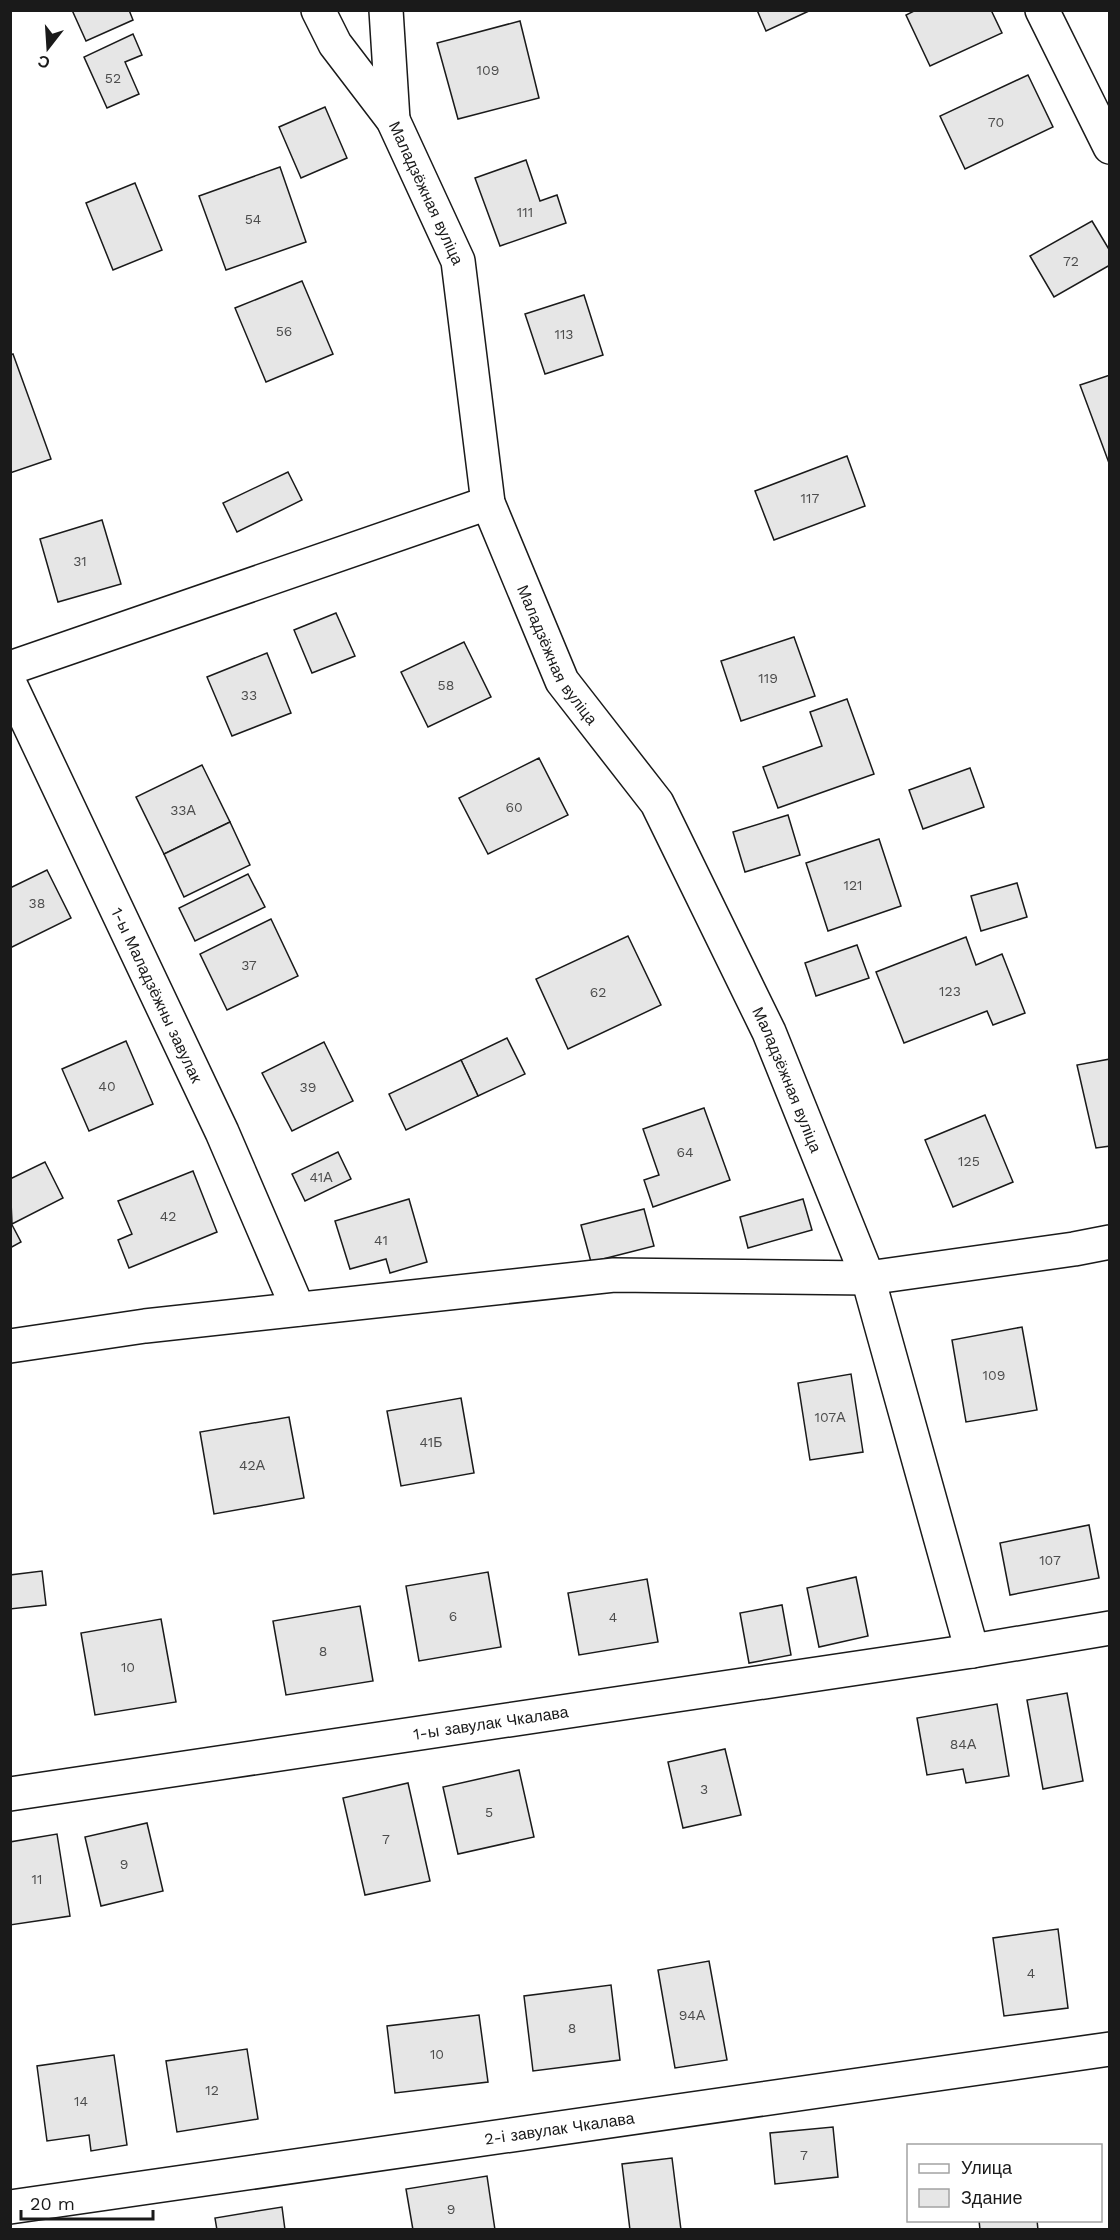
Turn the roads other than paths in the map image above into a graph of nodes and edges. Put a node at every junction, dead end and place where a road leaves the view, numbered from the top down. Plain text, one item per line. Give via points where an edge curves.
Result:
1 (318, 10) edge
2 (386, 10) edge
3 (1042, 10) edge
4 (393, 120) junction
5 (1110, 147) edge
6 (488, 503) junction
7 (10, 668) edge
8 (10, 684) edge
9 (1110, 1242) edge
10 (867, 1278) junction
11 (297, 1309) junction
12 (10, 1346) edge
13 (1110, 1628) edge
14 (972, 1651) junction
15 (10, 1794) edge
16 (1110, 2049) edge
17 (10, 2207) edge

1 - 4 street, Маладзёжная вуліца via 335,44
2 - 4 street
3 - 5 street
4 - 6 street, Маладзёжная вуліца via 458,261
6 - 7 street
6 - 10 street, Маладзёжная вуліца via 562,681 657,803 769,1032
8 - 11 street, 1-ы Маладзёжны завулак via 222,1132
9 - 10 street
10 - 11 street via 614,1275
10 - 14 street, Маладзёжная вуліца
11 - 12 street
13 - 14 street, 1-ы завулак Чкалава
14 - 15 street, 1-ы завулак Чкалава
16 - 17 street, 2-і завулак Чкалава

